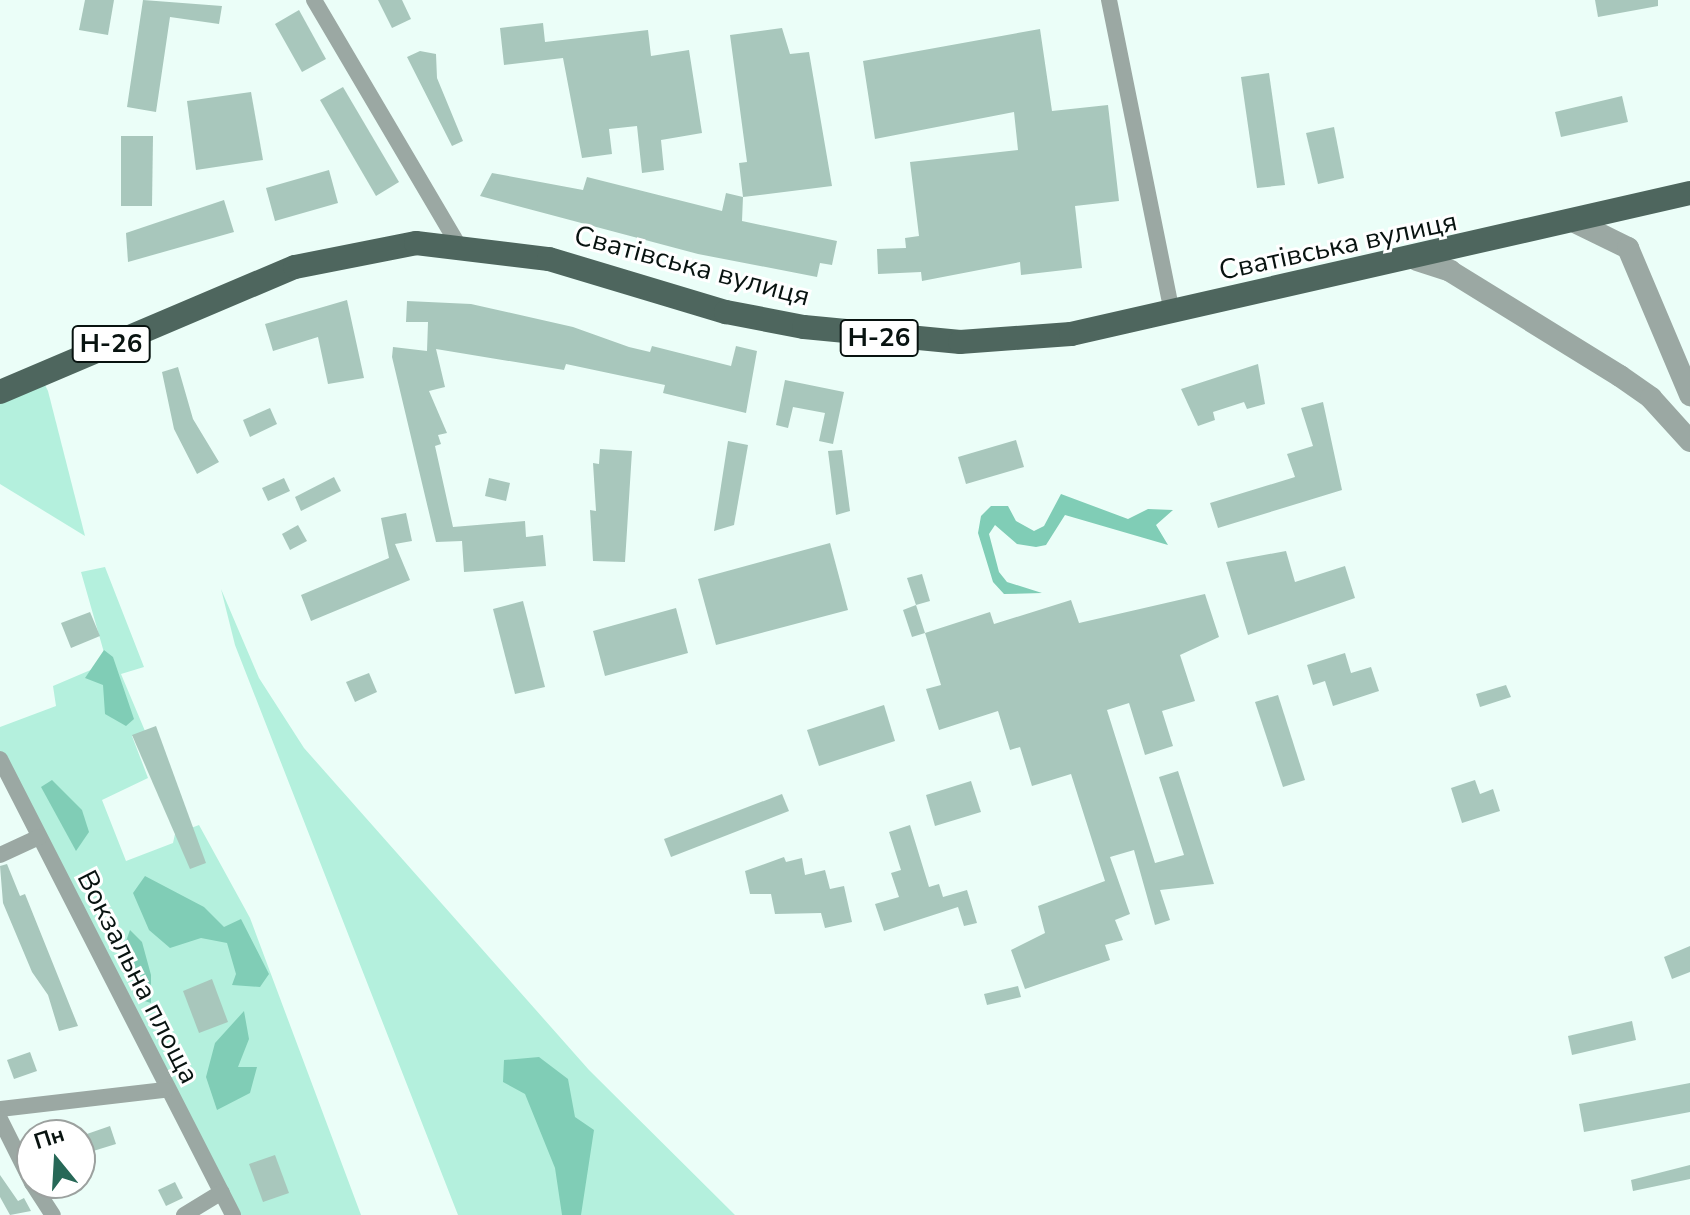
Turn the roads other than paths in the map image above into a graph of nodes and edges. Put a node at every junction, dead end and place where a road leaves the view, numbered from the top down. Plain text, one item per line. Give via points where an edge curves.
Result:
1 (314, 0) edge
2 (1109, 0) edge
3 (1690, 193) edge
4 (1577, 223) junction
5 (459, 246) junction
6 (1417, 260) junction
7 (1172, 313) junction
8 (0, 392) edge
9 (1690, 395) edge
10 (1690, 441) edge
11 (0, 759) edge
12 (39, 837) junction
13 (0, 855) edge
14 (165, 1090) junction
15 (0, 1109) edge
16 (0, 1119) edge
17 (16, 1151) edge
18 (222, 1192) junction
19 (184, 1215) edge
20 (233, 1215) edge

1 - 5 street
2 - 7 street
3 - 4 main road, Н-26
4 - 6 main road, Сватівська вулиця / Н-26
4 - 9 street via 1628,248
5 - 7 main road, Сватівська вулиця / Н-26 via 549,259 726,312 886,339 960,342 1071,334
5 - 8 main road, Сватівська вулиця / Н-26 via 416,243 295,267
6 - 7 main road, Сватівська вулиця / Н-26
6 - 10 street via 1450,271 1620,376 1651,398
11 - 12 street, Вокзальна площа
12 - 13 street
12 - 14 street, Вокзальна площа
14 - 15 street
14 - 18 street, Вокзальна площа
16 - 17 street
18 - 19 street
18 - 20 street, Вокзальна площа

